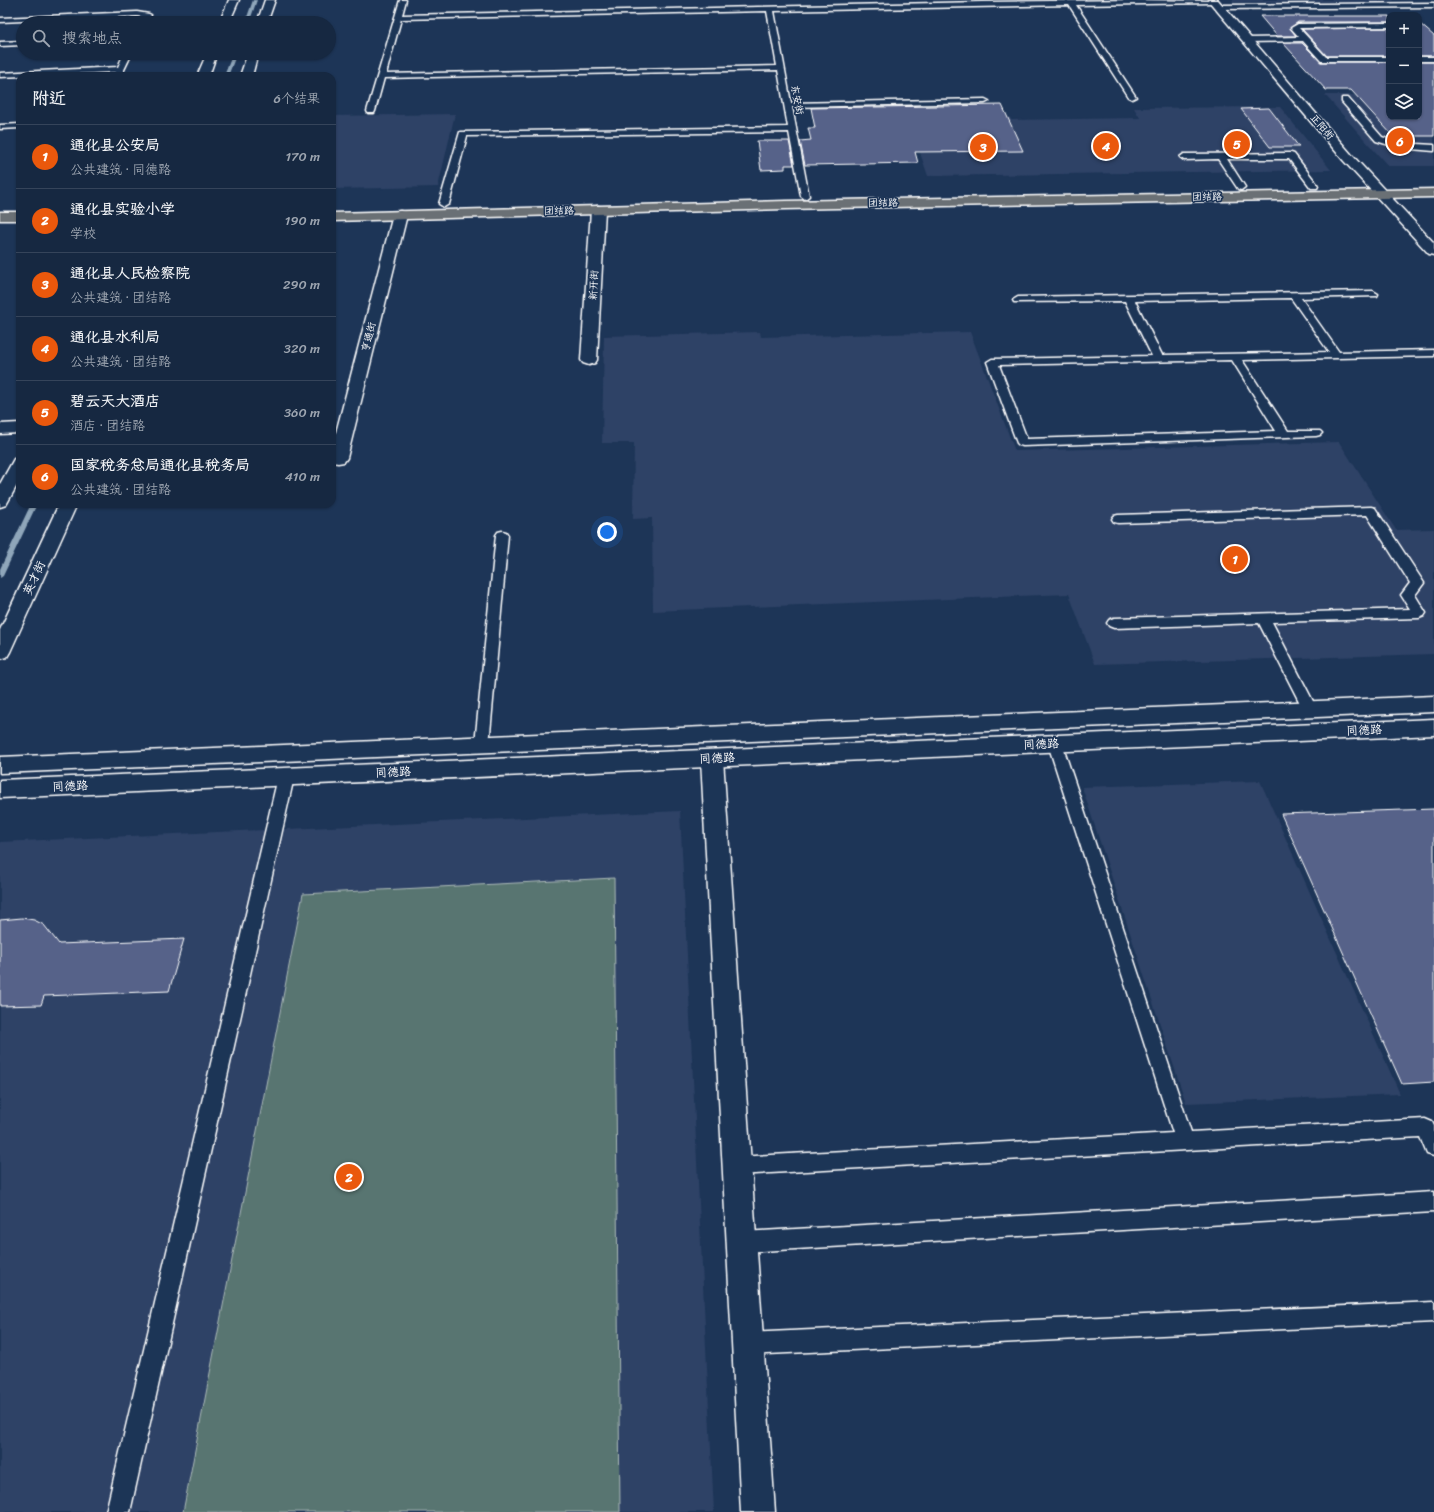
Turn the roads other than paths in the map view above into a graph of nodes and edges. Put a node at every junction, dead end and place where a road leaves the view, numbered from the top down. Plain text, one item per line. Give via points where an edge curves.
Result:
1 (234, 0) edge
2 (270, 0) edge
3 (403, 0) edge
4 (981, 2) edge
5 (857, 3) edge
6 (1071, 3) junction
7 (1215, 3) edge
8 (1434, 5) edge
9 (770, 9) junction
10 (91, 16) edge
11 (146, 16) edge
12 (227, 16) edge
13 (264, 16) edge
14 (398, 17) junction
15 (16, 19) edge
16 (0, 20) edge
17 (1386, 25) edge
18 (1305, 39) junction
19 (1247, 40) junction
20 (16, 43) edge
21 (0, 44) edge
22 (1386, 59) edge
23 (1422, 59) edge
24 (1434, 59) edge
25 (125, 60) edge
26 (209, 60) edge
27 (251, 60) edge
28 (781, 68) junction
29 (119, 72) edge
30 (205, 72) edge
31 (247, 72) edge
32 (0, 75) edge
33 (16, 75) edge
34 (381, 76) junction
35 (1132, 97) dead end
36 (1345, 100) dead end
37 (985, 101) dead end
38 (788, 105) junction
39 (371, 112) dead end
40 (0, 126) edge
41 (16, 126) edge
42 (793, 129) junction
43 (1434, 148) edge
44 (1184, 157) dead end
45 (1221, 157) junction
46 (1434, 184) edge
47 (1314, 186) junction
48 (1241, 187) junction
49 (1377, 189) junction
50 (1434, 193) edge
51 (806, 196) junction
52 (444, 204) junction
53 (336, 207) edge
54 (598, 210) junction
55 (400, 215) junction
56 (0, 216) edge
57 (16, 216) edge
58 (336, 217) edge
59 (16, 225) edge
60 (0, 226) edge
61 (1434, 251) edge
62 (1373, 294) dead end
63 (1294, 296) junction
64 (1128, 298) junction
65 (1018, 300) dead end
66 (1434, 353) edge
67 (1336, 355) junction
68 (1235, 357) junction
69 (1159, 358) junction
70 (589, 360) dead end
71 (16, 428) edge
72 (0, 429) edge
73 (1316, 433) dead end
74 (1284, 434) junction
75 (338, 458) dead end
76 (16, 471) edge
77 (0, 501) edge
78 (66, 508) edge
79 (1118, 519) dead end
80 (502, 535) dead end
81 (1263, 618) junction
82 (1114, 623) dead end
83 (0, 652) edge
84 (1434, 704) edge
85 (1310, 709) junction
86 (1434, 727) edge
87 (482, 744) junction
88 (1055, 744) junction
89 (712, 758) junction
90 (0, 765) edge
91 (286, 777) junction
92 (0, 789) edge
93 (1185, 1141) junction
94 (1434, 1147) edge
95 (736, 1166) junction
96 (1434, 1202) edge
97 (742, 1242) junction
98 (1434, 1312) edge
99 (747, 1344) junction
100 (118, 1512) edge
101 (758, 1512) edge

1 - 12 street
2 - 13 street
3 - 14 lane
4 - 5 lane
4 - 6 lane
5 - 9 lane
6 - 7 lane
6 - 35 lane
7 - 8 lane
7 - 19 street, 正阳街
9 - 14 lane via 654,8
9 - 28 lane, 东安街
10 - 11 lane
14 - 34 lane
15 - 16 lane
17 - 18 lane via 1295,28
18 - 19 lane
18 - 22 lane via 1324,59
19 - 49 street, 正阳街
20 - 21 lane
23 - 24 lane
25 - 29 lane
26 - 30 street
27 - 31 street
28 - 34 lane
28 - 38 lane, 东安街
32 - 33 lane
34 - 39 lane
36 - 43 lane via 1379,139 1393,145
37 - 38 lane
38 - 42 lane, 东安街
40 - 41 lane
42 - 51 lane, 东安街
42 - 52 lane via 463,134
44 - 45 lane
45 - 47 lane via 1291,156
45 - 48 lane
46 - 49 highway, 团结路
47 - 48 highway, 团结路
47 - 49 highway, 团结路
48 - 51 highway, 团结路
49 - 50 highway, 团结路
49 - 54 highway, 团结路
49 - 61 street, 正阳街
51 - 52 highway, 团结路
52 - 53 highway, 团结路
54 - 55 highway, 团结路
54 - 70 street, 新开街
55 - 58 highway, 团结路
55 - 75 street, 亨通街
56 - 57 highway
59 - 60 highway
62 - 63 lane
63 - 64 lane
63 - 67 lane
64 - 65 lane
64 - 69 lane
66 - 67 lane
67 - 68 lane
68 - 69 lane
68 - 74 lane
69 - 74 lane via 992,362 1023,443
71 - 72 street
73 - 74 lane
76 - 77 street
78 - 83 street, 英才街
79 - 81 lane via 1371,511 1417,583 1408,595 1419,613
80 - 87 lane
81 - 82 lane
81 - 85 lane
84 - 85 street, 同德路
85 - 87 street, 同德路
86 - 88 street, 同德路
87 - 90 street, 同德路
88 - 89 street, 同德路
88 - 93 lane
89 - 91 street, 同德路
89 - 95 street
91 - 92 street, 同德路
91 - 100 lane
93 - 94 lane via 1425,1128
93 - 95 lane
95 - 97 street
96 - 97 lane
97 - 99 street
98 - 99 lane
99 - 101 street

